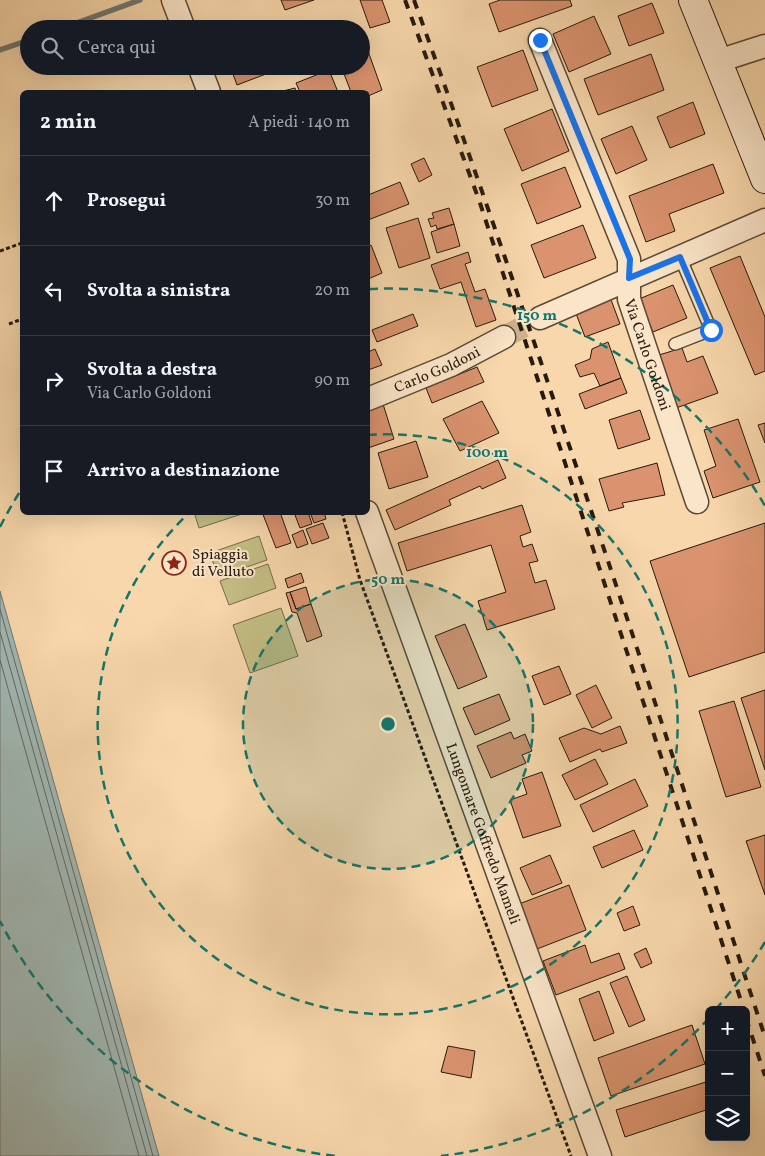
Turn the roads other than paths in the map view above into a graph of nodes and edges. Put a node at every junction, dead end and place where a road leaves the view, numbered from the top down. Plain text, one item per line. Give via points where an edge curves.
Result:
1 (173, 0) edge
2 (694, 0) edge
3 (181, 20) edge
4 (540, 40) dead end
5 (765, 46) edge
6 (718, 61) junction
7 (201, 75) edge
8 (207, 90) edge
9 (765, 179) edge
10 (765, 220) edge
11 (680, 257) junction
12 (629, 278) junction
13 (540, 318) tunnel mouth
14 (504, 337) tunnel mouth
15 (675, 344) dead end
16 (370, 398) edge
17 (697, 502) dead end
18 (368, 515) edge
19 (600, 1156) edge

1 - 3 street
2 - 6 main road
4 - 12 street, Via Carlo Goldoni via 630,259
5 - 6 street
6 - 9 main road
7 - 8 street
10 - 11 street
11 - 12 street
11 - 15 lane via 711,330
12 - 13 street
12 - 17 street, Via Carlo Goldoni via 629,299
14 - 16 street, Carlo Goldoni via 451,365
18 - 19 street, Lungomare Goffredo Mameli

